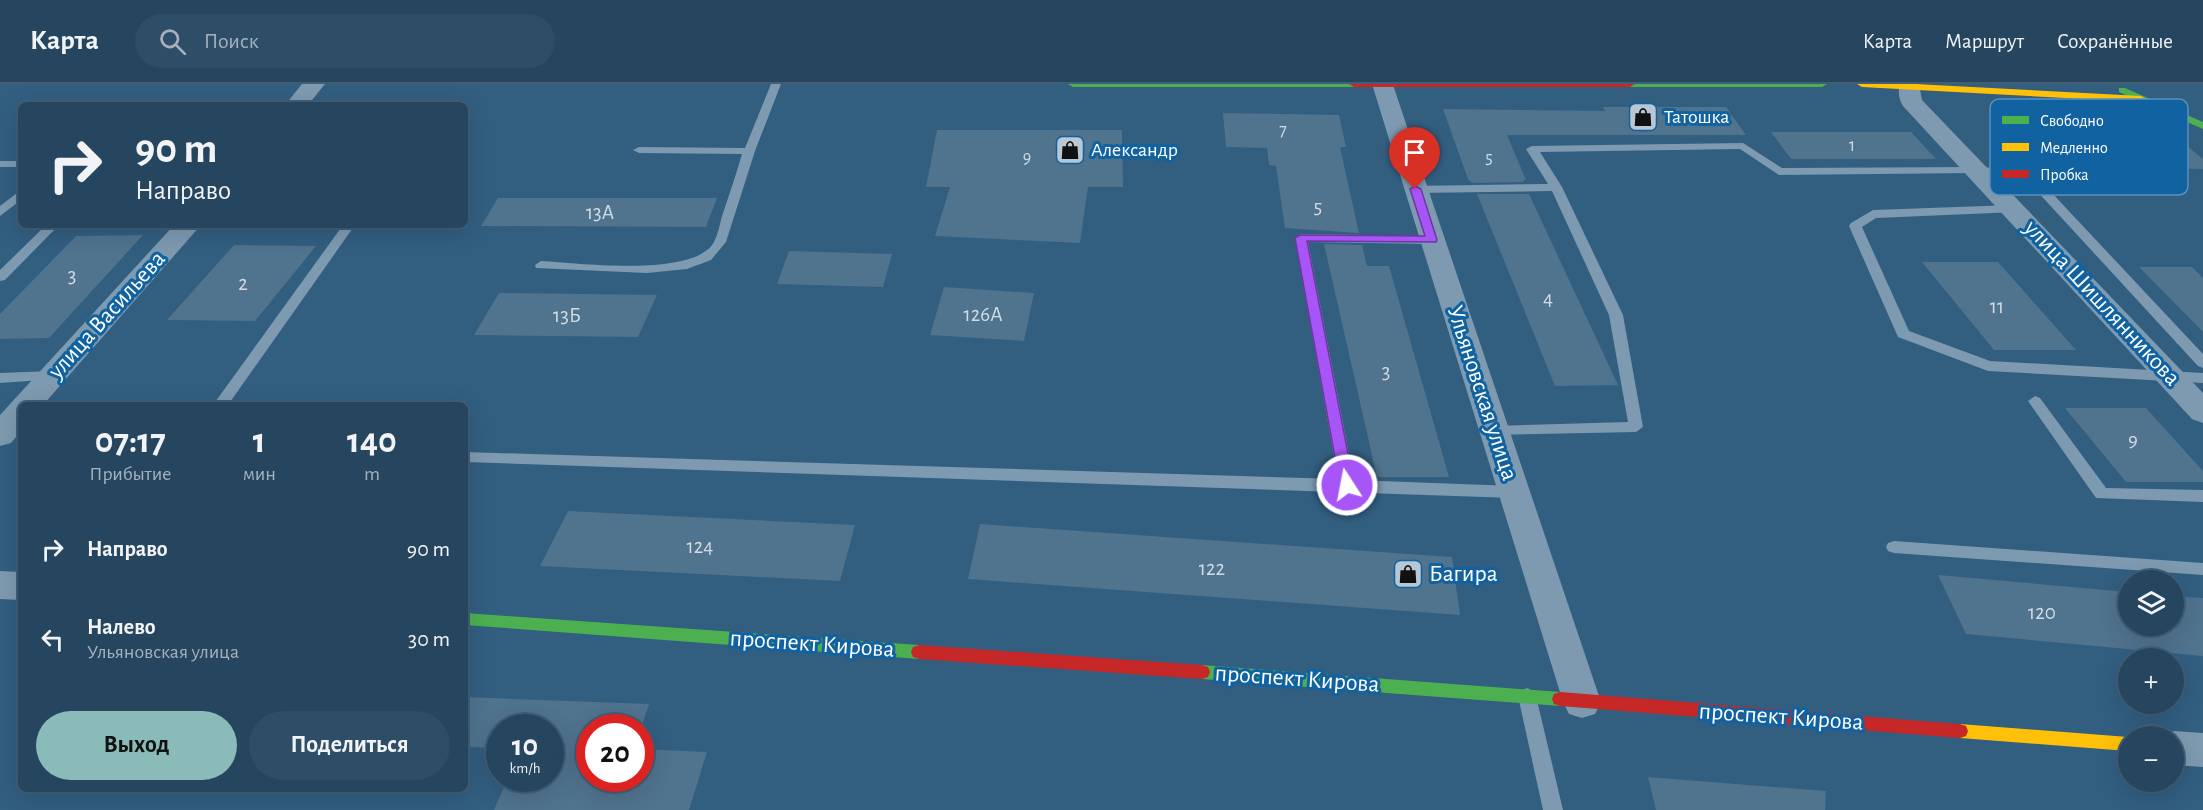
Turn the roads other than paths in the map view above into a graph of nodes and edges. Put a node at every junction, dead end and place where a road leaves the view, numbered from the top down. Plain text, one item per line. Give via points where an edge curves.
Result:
1 (315, 84) edge
2 (776, 84) edge
3 (1073, 84) edge
4 (1181, 84) edge
5 (1822, 84) edge
6 (1862, 84) edge
7 (2108, 84) edge
8 (1382, 85) edge
9 (1910, 87) junction
10 (2141, 99) joint
11 (299, 102) edge
12 (2188, 119) edge
13 (2203, 126) edge
14 (639, 150) dead end
15 (749, 152) junction
16 (0, 164) edge
17 (18, 164) edge
18 (1976, 170) junction
19 (1990, 170) edge
20 (1990, 185) edge
21 (1556, 187) junction
22 (1415, 189) junction
23 (2000, 195) edge
24 (2047, 195) edge
25 (18, 197) edge
26 (2013, 209) junction
27 (0, 212) edge
28 (50, 228) edge
29 (185, 228) edge
30 (347, 228) edge
31 (1432, 240) junction
32 (541, 265) dead end
33 (0, 277) edge
34 (2203, 363) edge
35 (52, 376) junction
36 (2173, 377) junction
37 (0, 378) edge
38 (2203, 378) edge
39 (2035, 401) dead end
40 (30, 402) edge
41 (222, 402) edge
42 (2203, 412) edge
43 (18, 414) edge
44 (1494, 431) junction
45 (0, 435) edge
46 (468, 458) edge
47 (1347, 485) junction
48 (1514, 492) junction
49 (2203, 496) edge
50 (1894, 547) dead end
51 (2203, 569) edge
52 (0, 585) edge
53 (18, 586) edge
54 (468, 619) edge
55 (1527, 696) junction
56 (1582, 702) junction
57 (2118, 743) edge
58 (2184, 749) edge
59 (2203, 750) edge
60 (1552, 810) edge

1 - 11 street
2 - 15 lane
3 - 4 main road
4 - 8 main road
5 - 8 main road
6 - 9 main road
7 - 10 main road
8 - 22 street, Ульяновская улица
9 - 10 main road
9 - 18 street, улица Шишлянникова via 1911,101
12 - 13 main road
14 - 15 lane
15 - 32 lane via 720,242 701,261 678,268
16 - 17 lane
18 - 19 lane
18 - 20 street, улица Шишлянникова
18 - 21 lane via 1779,172 1743,146 1532,149
21 - 22 lane
21 - 44 lane via 1616,315 1636,427
22 - 31 street, Ульяновская улица
23 - 26 street, улица Шишлянникова
24 - 34 lane
25 - 27 lane
26 - 36 street, улица Шишлянникова
26 - 36 lane via 1873,214 1855,226 1903,334 1988,366
28 - 33 lane
29 - 35 street, улица Васильева
30 - 41 lane
31 - 44 street, Ульяновская улица
31 - 47 lane via 1300,238
35 - 37 lane
35 - 40 street, улица Васильева
36 - 38 lane
36 - 42 street, улица Шишлянникова
39 - 49 lane via 2102,494
43 - 45 street
44 - 48 street, Ульяновская улица
46 - 47 lane
47 - 48 lane
48 - 56 street, Ульяновская улица
50 - 51 lane
52 - 53 street
54 - 55 main road, проспект Кирова
55 - 56 main road, проспект Кирова
55 - 60 lane
56 - 57 main road, проспект Кирова
58 - 59 street

